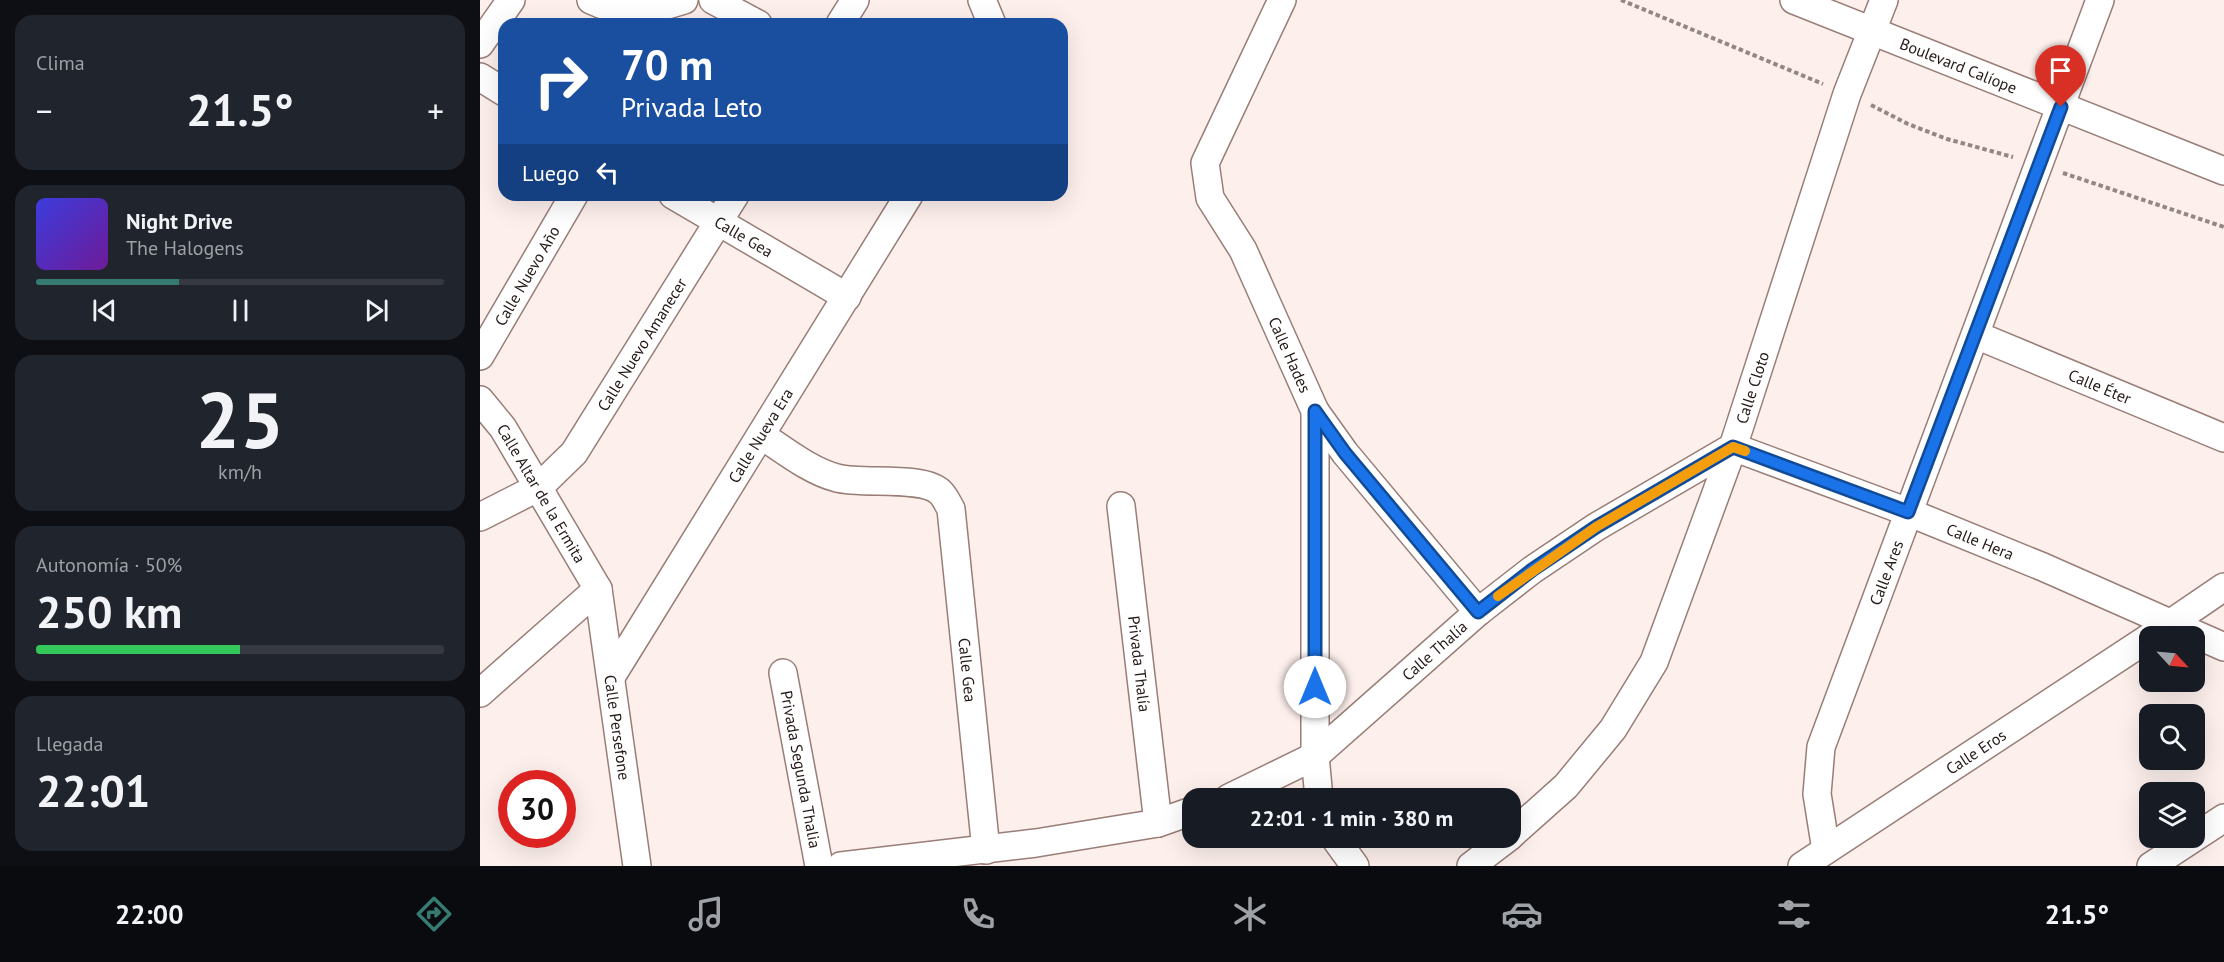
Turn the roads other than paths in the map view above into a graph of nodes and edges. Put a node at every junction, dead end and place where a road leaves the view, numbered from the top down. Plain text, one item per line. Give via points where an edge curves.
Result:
1 (511, 0) edge
2 (591, 0) edge
3 (684, 0) edge
4 (698, 0) edge
5 (713, 0) edge
6 (855, 0) edge
7 (982, 0) edge
8 (1282, 0) edge
9 (1794, 0) edge
10 (1884, 0) edge
11 (2100, 0) edge
12 (498, 18) edge
13 (498, 18) edge
14 (687, 18) edge
15 (748, 18) edge
16 (844, 18) edge
17 (990, 18) edge
18 (1870, 30) junction
19 (480, 44) edge
20 (480, 77) edge
21 (498, 88) edge
22 (2061, 107) junction
23 (2224, 171) edge
24 (570, 201) edge
25 (683, 201) edge
26 (731, 201) edge
27 (905, 201) edge
28 (718, 222) junction
29 (847, 297) junction
30 (1976, 335) junction
31 (480, 356) edge
32 (480, 400) edge
33 (1315, 411) junction
34 (761, 435) junction
35 (2224, 438) edge
36 (1733, 447) junction
37 (540, 487) junction
38 (1121, 506) dead end
39 (1908, 512) junction
40 (480, 517) edge
41 (2224, 587) edge
42 (598, 589) junction
43 (1478, 612) junction
44 (2146, 626) edge
45 (2166, 626) edge
46 (2205, 643) edge
47 (2139, 644) edge
48 (2224, 647) edge
49 (783, 673) dead end
50 (611, 677) junction
51 (480, 693) edge
52 (1314, 756) junction
53 (1249, 788) edge
54 (1318, 788) edge
55 (1182, 815) edge
56 (2224, 818) edge
57 (1158, 823) junction
58 (1521, 826) edge
59 (1342, 848) edge
60 (1494, 848) edge
61 (986, 850) junction
62 (1826, 850) junction
63 (637, 866) edge
64 (819, 866) edge
65 (841, 866) edge
66 (1355, 866) edge
67 (1471, 866) edge
68 (1802, 866) edge
69 (2151, 866) edge

1 - 13 street
2 - 3 street via 628,12
4 - 14 street
5 - 15 street
6 - 16 street
7 - 17 street
8 - 33 street, Calle Hades via 1205,163 1210,198 1243,250
9 - 18 street, Boulevard Calíope
10 - 18 street, Calle Cloto
11 - 22 street, Calle Ares
12 - 19 street
18 - 22 street, Boulevard Calíope
18 - 36 street, Calle Cloto
20 - 21 street
22 - 23 street, Boulevard Calíope
22 - 30 street, Calle Ares
24 - 31 street, Calle Nuevo Año
25 - 28 street, Calle Gea
26 - 28 street, Calle Nuevo Amanecer
27 - 29 street, Calle Nueva Era
28 - 29 street, Calle Gea
28 - 37 street, Calle Nuevo Amanecer via 574,453
29 - 34 street, Calle Nueva Era
30 - 35 street, Calle Éter
30 - 39 street, Calle Ares
32 - 37 street, Calle Altar de la Ermita via 503,428
33 - 43 street via 1345,453
33 - 52 street, Calle Hades
34 - 50 street, Calle Nueva Era
34 - 61 street, Calle Gea via 836,478 928,486 941,492 951,509
36 - 39 street, Calle Hera
36 - 43 street, Calle Thalía via 1596,527
36 - 58 street, Calle Cloto via 1654,662 1612,729 1580,770
37 - 40 street, Calle Nuevo Amanecer
37 - 42 street, Calle Altar de la Ermita
38 - 57 street, Privada Thalía
39 - 44 street, Calle Hera via 2043,567
39 - 62 street, Calle Ares via 1821,747 1817,794
41 - 45 street, Calle Eros
42 - 50 street, Calle Persefone
42 - 51 street
43 - 52 street, Calle Thalía
46 - 48 street, Calle Hera
47 - 62 street, Calle Eros
49 - 64 street, Privada Segunda Thalia
50 - 63 street, Calle Persefone
52 - 53 street, Calle Thalía
52 - 54 street, Calle Hades
55 - 57 street
56 - 69 street
57 - 61 street
59 - 66 street
60 - 67 street, Calle Cloto
61 - 65 street
62 - 68 street, Calle Eros

